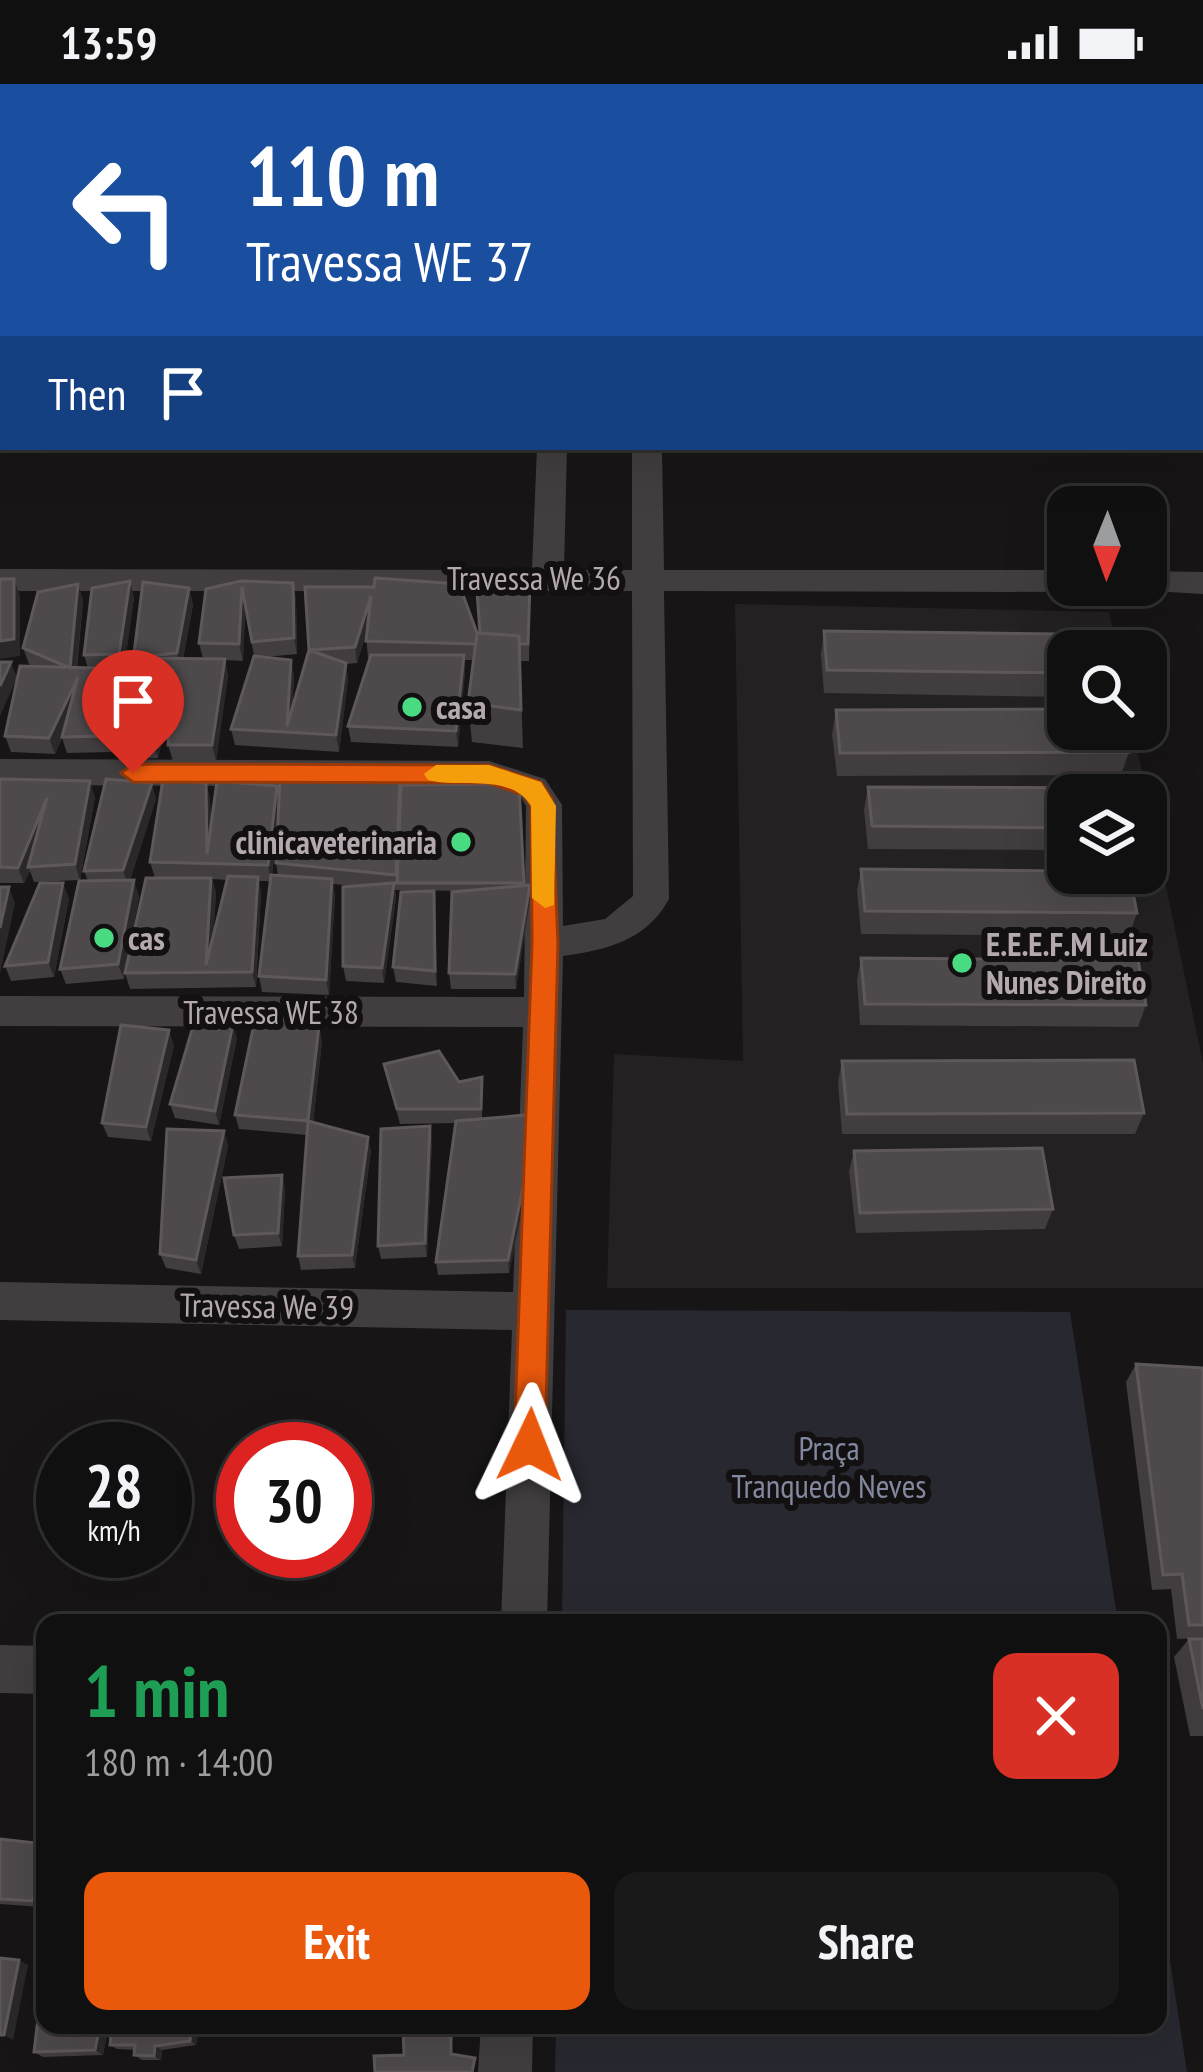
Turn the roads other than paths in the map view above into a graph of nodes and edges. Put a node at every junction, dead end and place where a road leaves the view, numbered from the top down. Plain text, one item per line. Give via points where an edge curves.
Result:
1 (552, 450) edge
2 (647, 450) edge
3 (548, 578) junction
4 (648, 578) junction
5 (0, 580) edge
6 (1047, 581) edge
7 (1167, 582) edge
8 (1203, 583) edge
9 (0, 772) edge
10 (545, 943) junction
11 (0, 1011) edge
12 (543, 1012) junction
13 (0, 1301) edge
14 (534, 1311) junction
15 (524, 1614) edge
16 (0, 1669) edge
17 (36, 1670) edge
18 (507, 2034) edge
19 (506, 2072) edge

1 - 3 street
2 - 4 street
3 - 4 street, Travessa We 36
3 - 5 street, Travessa We 36
4 - 6 street, Travessa We 36
4 - 10 street via 651,899 608,935
7 - 8 street
9 - 10 street via 489,774 533,788 544,806
10 - 12 street
11 - 12 street, Travessa WE 38
12 - 14 street
13 - 14 street, Travessa We 39
14 - 15 street
16 - 17 street
18 - 19 street

